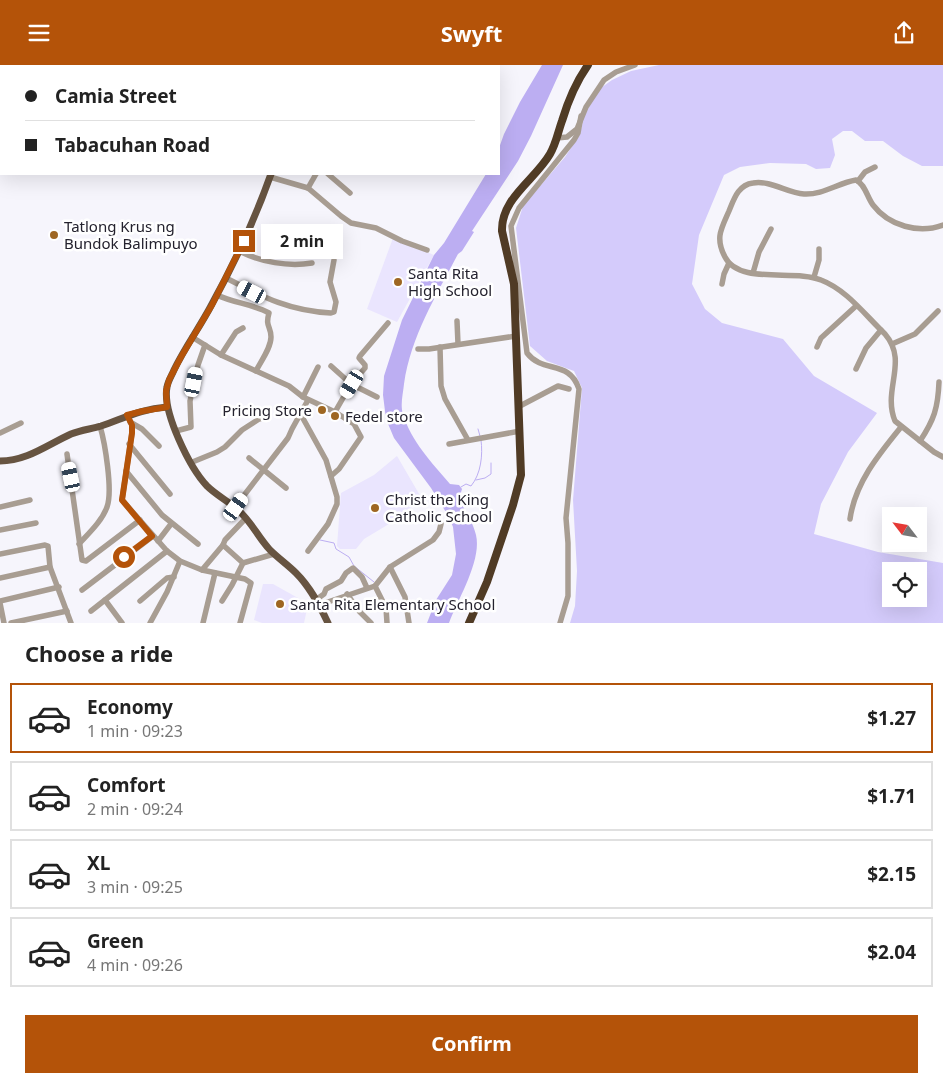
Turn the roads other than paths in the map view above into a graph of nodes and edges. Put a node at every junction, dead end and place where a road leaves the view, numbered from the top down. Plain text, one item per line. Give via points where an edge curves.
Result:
1 (588, 65) edge
2 (635, 65) edge
3 (580, 119) junction
4 (557, 138) junction
5 (875, 167) dead end
6 (271, 175) edge
7 (315, 175) edge
8 (329, 175) edge
9 (858, 181) junction
10 (308, 188) junction
11 (350, 193) dead end
12 (943, 225) edge
13 (771, 229) dead end
14 (819, 249) dead end
15 (427, 250) dead end
16 (239, 251) junction
17 (334, 260) dead end
18 (312, 263) dead end
19 (729, 263) junction
20 (753, 273) junction
21 (814, 277) junction
22 (226, 279) junction
23 (722, 284) dead end
24 (217, 295) junction
25 (856, 306) junction
26 (938, 311) dead end
27 (457, 321) dead end
28 (388, 323) dead end
29 (243, 328) dead end
30 (881, 330) junction
31 (516, 336) junction
32 (192, 337) junction
33 (892, 344) junction
34 (205, 345) junction
35 (458, 345) junction
36 (440, 347) junction
37 (817, 347) dead end
38 (418, 349) dead end
39 (221, 355) junction
40 (331, 366) dead end
41 (318, 367) dead end
42 (856, 369) dead end
43 (256, 371) junction
44 (939, 382) dead end
45 (352, 384) junction
46 (569, 389) dead end
47 (377, 397) dead end
48 (306, 398) junction
49 (167, 407) junction
50 (518, 407) junction
51 (334, 412) junction
52 (300, 413) junction
53 (268, 417) dead end
54 (128, 418) junction
55 (21, 423) dead end
56 (100, 426) junction
57 (901, 427) junction
58 (176, 431) junction
59 (520, 431) junction
60 (0, 433) edge
61 (468, 440) junction
62 (920, 441) junction
63 (129, 444) junction
64 (449, 444) dead end
65 (159, 446) dead end
66 (67, 454) dead end
67 (943, 457) edge
68 (249, 458) dead end
69 (0, 461) edge
70 (190, 463) junction
71 (264, 469) junction
72 (126, 471) junction
73 (331, 476) junction
74 (286, 488) dead end
75 (170, 494) dead end
76 (30, 500) dead end
77 (0, 507) edge
78 (236, 507) junction
79 (246, 518) junction
80 (850, 519) dead end
81 (140, 520) junction
82 (36, 523) dead end
83 (171, 524) junction
84 (441, 524) dead end
85 (0, 530) edge
86 (152, 536) junction
87 (158, 541) junction
88 (79, 544) junction
89 (198, 544) dead end
90 (223, 545) junction
91 (167, 551) junction
92 (308, 551) dead end
93 (0, 553) edge
94 (274, 554) junction
95 (180, 561) junction
96 (243, 563) junction
97 (50, 567) junction
98 (390, 567) junction
99 (202, 570) junction
100 (215, 573) junction
101 (174, 577) junction
102 (236, 577) junction
103 (0, 578) edge
104 (375, 586) junction
105 (59, 587) junction
106 (367, 588) junction
107 (82, 589) dead end
108 (347, 594) junction
109 (105, 601) junction
110 (140, 601) dead end
111 (222, 601) dead end
112 (0, 602) edge
113 (318, 602) junction
114 (67, 611) junction
115 (91, 611) dead end
116 (4, 623) edge
117 (11, 623) edge
118 (71, 623) edge
119 (122, 623) edge
120 (150, 623) edge
121 (202, 623) edge
122 (240, 623) edge
123 (328, 623) edge
124 (371, 623) edge
125 (387, 623) edge
126 (409, 623) edge
127 (469, 623) edge
128 (560, 623) edge

1 - 4 highway via 571,95
2 - 3 street via 604,80
3 - 4 street via 573,132
3 - 128 street via 578,133 518,208 511,226 527,353 536,362 569,373 577,381 579,389 566,518 568,596
4 - 31 highway via 541,167 504,211 501,222 514,283
5 - 9 street
6 - 10 street
6 - 16 main road
7 - 10 street
8 - 11 street
9 - 12 street via 880,213 902,225 913,229
9 - 19 street via 807,195 767,183 746,185 736,195 719,236 721,250
10 - 15 street via 351,223 380,229
13 - 20 street via 758,252
14 - 21 street
16 - 18 street via 288,265
16 - 22 main road
17 - 22 street via 330,282 336,298 334,313 283,305
19 - 20 street via 743,272
19 - 23 street
20 - 21 street
21 - 25 street via 834,286
22 - 24 main road
24 - 32 main road
24 - 43 street via 269,313 266,321 271,334 270,343
25 - 30 street
25 - 37 street via 821,338
26 - 33 street via 915,334
27 - 35 street
28 - 45 street via 360,356 365,368
29 - 39 street via 236,332
30 - 33 street
30 - 42 street
31 - 35 street
31 - 50 highway
32 - 34 street
32 - 49 main road via 167,386
33 - 57 street via 896,360 891,404 895,421
34 - 39 street
34 - 58 street via 190,401 191,427
35 - 36 street
36 - 38 street
36 - 61 street via 441,386
39 - 43 street
40 - 45 street
41 - 48 street
43 - 48 street
44 - 62 street via 937,410
45 - 47 street
45 - 51 street
46 - 50 street via 558,387
48 - 51 street
48 - 52 street
49 - 54 main road via 149,409
49 - 58 main road
50 - 59 highway
51 - 73 street via 354,424 361,437
52 - 71 street via 288,438
52 - 73 street via 326,460
53 - 70 street via 242,430 217,452
54 - 56 main road
54 - 63 street via 132,433
54 - 65 street
55 - 60 street
56 - 69 main road via 74,433 25,458
56 - 88 street via 106,453 108,506
57 - 62 street
57 - 80 street via 868,472 852,506
58 - 70 main road
59 - 61 street
59 - 127 highway via 522,463 519,487 487,582
61 - 64 street
62 - 67 street
63 - 72 street
63 - 75 street
66 - 88 street
68 - 71 street
70 - 78 main road via 207,486
71 - 74 street
71 - 78 street
72 - 81 street via 122,500
72 - 83 street
73 - 92 street via 337,505
76 - 77 street
78 - 79 main road
79 - 90 street
79 - 94 main road
81 - 86 street
81 - 88 street via 86,561 82,560
82 - 85 street
83 - 87 street
83 - 89 street
84 - 98 street via 437,537
86 - 87 street
86 - 107 street
87 - 91 street
90 - 96 street
90 - 99 street
91 - 95 street
91 - 109 street
93 - 97 street via 45,545
94 - 96 street
94 - 113 main road via 296,573
95 - 99 street
95 - 101 street
96 - 102 street
97 - 103 street
97 - 105 street
98 - 104 street
98 - 126 street via 405,597
99 - 100 street
100 - 102 street
100 - 121 street
101 - 110 street via 167,578
101 - 120 street
102 - 111 street
102 - 122 street via 251,583
104 - 106 street
104 - 125 street via 386,608
105 - 112 street
105 - 114 street
106 - 108 street
106 - 113 street via 353,568 341,581 326,589
108 - 113 street
108 - 124 street
109 - 115 street
109 - 119 street
112 - 116 street
113 - 123 main road
114 - 117 street
114 - 118 street

